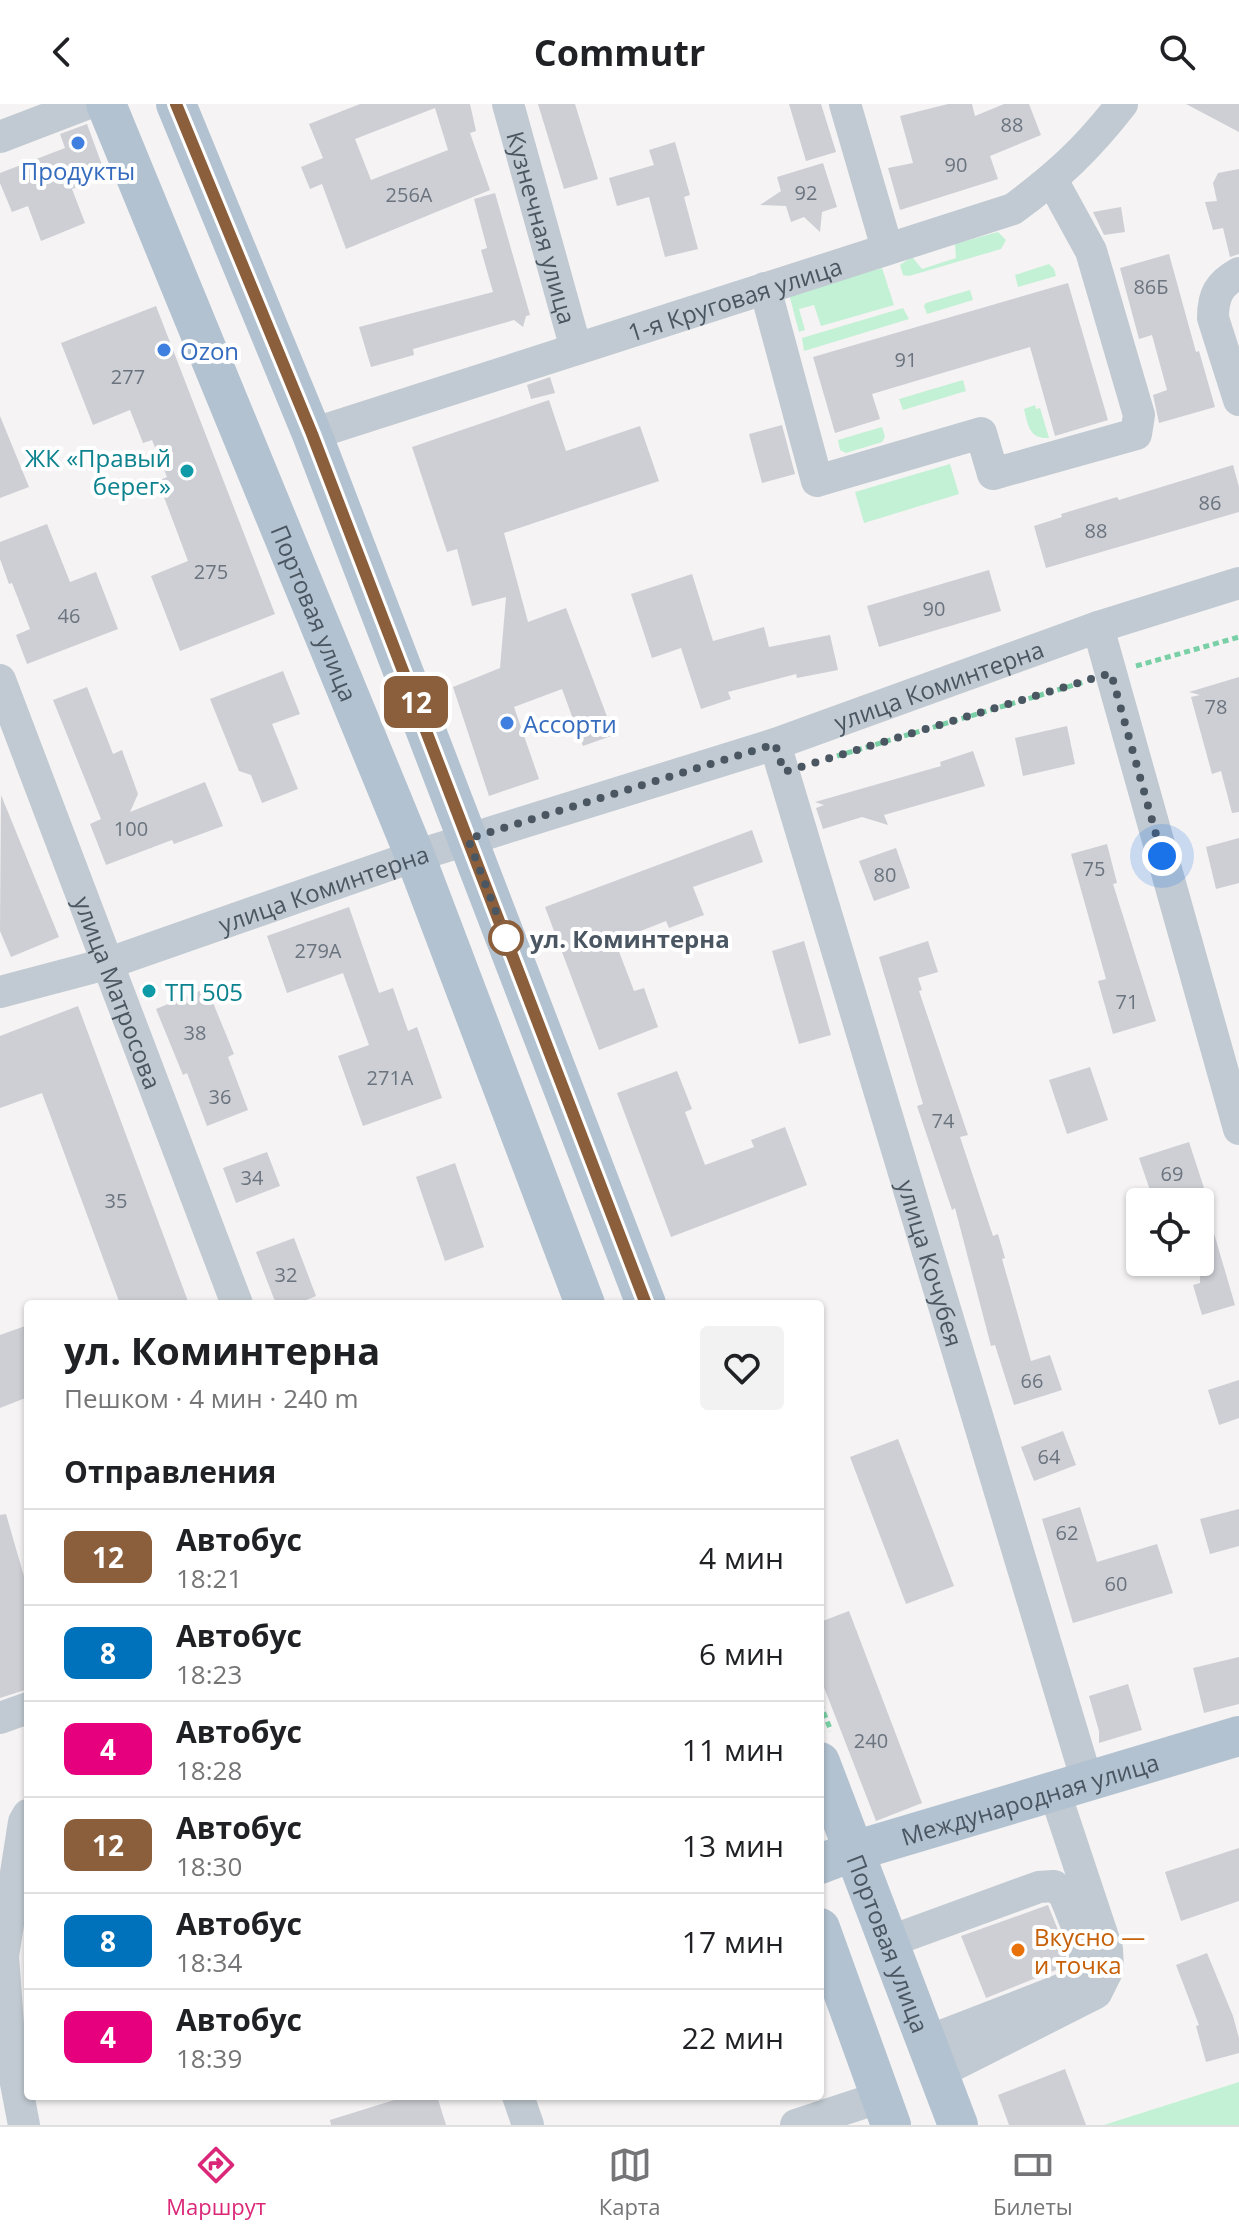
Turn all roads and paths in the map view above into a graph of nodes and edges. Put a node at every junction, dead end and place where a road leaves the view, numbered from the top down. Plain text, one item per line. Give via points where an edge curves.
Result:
1 (86, 104) edge
2 (106, 104) edge
3 (176, 104) edge
4 (508, 104) edge
5 (845, 104) edge
6 (1122, 104) edge
7 (0, 137) edge
8 (1052, 180) junction
9 (887, 248) junction
10 (1239, 273) edge
11 (765, 288) junction
12 (576, 349) junction
13 (1239, 400) edge
14 (312, 434) junction
15 (1239, 583) edge
16 (1098, 627) junction
17 (1239, 637) edge
18 (1111, 673) junction
19 (0, 680) edge
20 (780, 758) junction
21 (468, 839) junction
22 (415, 856) junction
23 (106, 964) junction
24 (0, 992) edge
25 (1239, 1129) edge
26 (235, 1300) edge
27 (583, 1300) edge
28 (644, 1300) edge
29 (24, 1709) edge
30 (0, 1718) edge
31 (1239, 1736) edge
32 (824, 1785) edge
33 (1070, 1786) junction
34 (24, 1822) edge
35 (837, 1858) edge
36 (824, 1939) edge
37 (888, 1942) junction
38 (932, 2058) junction
39 (519, 2100) edge
40 (886, 2111) edge
41 (24, 2125) edge
42 (528, 2125) edge
43 (796, 2125) edge
44 (958, 2125) edge

1 - 7 street
2 - 22 main road, Портовая улица
3 - 14 main road
4 - 12 street, Кузнечная улица
5 - 9 street
6 - 8 street, 1-я Круговая улица via 1090,145
8 - 9 street, 1-я Круговая улица via 1013,209
8 - 11 street via 1091,251 1139,415 1136,434 993,474 981,433 817,481
9 - 11 street, 1-я Круговая улица
10 - 13 street via 1224,281 1213,305
11 - 12 street, 1-я Круговая улица
12 - 14 street, 1-я Круговая улица
14 - 21 main road
15 - 16 street, улица Коминтерна
16 - 18 street
16 - 20 street, улица Коминтерна
17 - 18 path
18 - 20 path
18 - 25 street
19 - 23 street, улица Матросова
20 - 21 street, улица Коминтерна
20 - 33 street, улица Кочубея
21 - 22 street, улица Коминтерна
21 - 28 main road
22 - 23 street, улица Коминтерна
22 - 27 main road, Портовая улица
23 - 24 street, улица Коминтерна
23 - 26 street, улица Матросова
29 - 30 street
31 - 33 main road, Международная улица
32 - 35 main road, Портовая улица
33 - 35 main road, Международная улица
33 - 38 street, улица Кочубея via 1107,1949 1108,1969 1096,1993
34 - 41 street via 3,1956 10,2052
35 - 37 main road, Портовая улица
36 - 40 main road
37 - 38 main road, Портовая улица
37 - 38 street via 1054,1886 1064,1894 1085,1946 1085,1975 1073,1985
38 - 44 main road, Портовая улица
39 - 42 street
40 - 43 street

